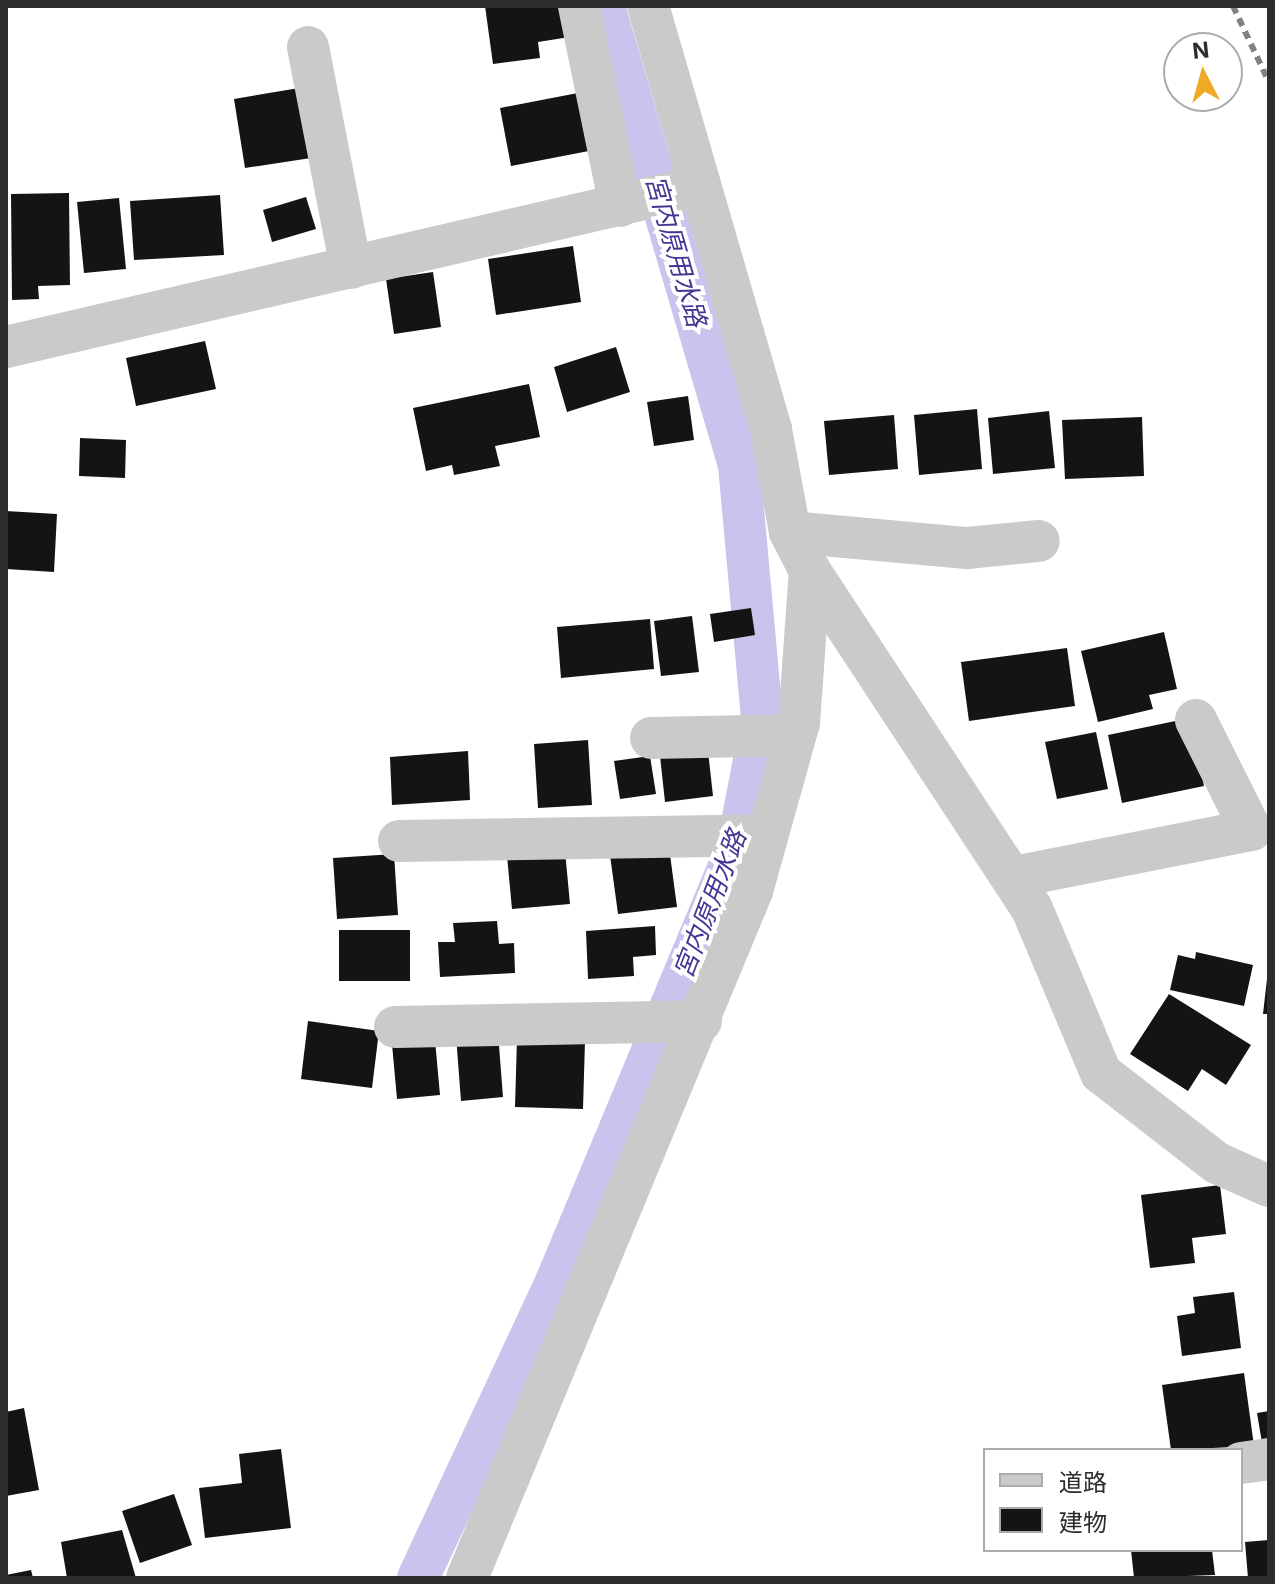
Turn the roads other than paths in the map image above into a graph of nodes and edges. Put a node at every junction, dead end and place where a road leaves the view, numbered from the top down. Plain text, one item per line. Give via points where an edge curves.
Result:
1 (579, 6) edge
2 (648, 6) edge
3 (308, 47) dead end
4 (692, 188) junction
5 (628, 204) junction
6 (351, 268) junction
7 (6, 347) edge
8 (790, 532) junction
9 (1039, 541) dead end
10 (810, 571) junction
11 (1196, 720) dead end
12 (794, 735) junction
13 (651, 738) dead end
14 (766, 835) junction
15 (399, 841) dead end
16 (1014, 877) junction
17 (699, 1022) junction
18 (395, 1027) dead end
19 (1269, 1186) edge
20 (1269, 1459) edge
21 (1243, 1463) edge
22 (467, 1578) edge

1 - 5 street
2 - 4 street
3 - 6 street
4 - 5 street
4 - 8 street via 771,429
5 - 6 street
6 - 7 street
8 - 9 street via 967,548
8 - 10 street
10 - 12 street
10 - 16 street
11 - 16 street via 1251,830
12 - 13 street
12 - 14 street
14 - 15 street
14 - 17 street
16 - 19 street via 1101,1073 1217,1163
17 - 18 street
17 - 22 street
20 - 21 street

